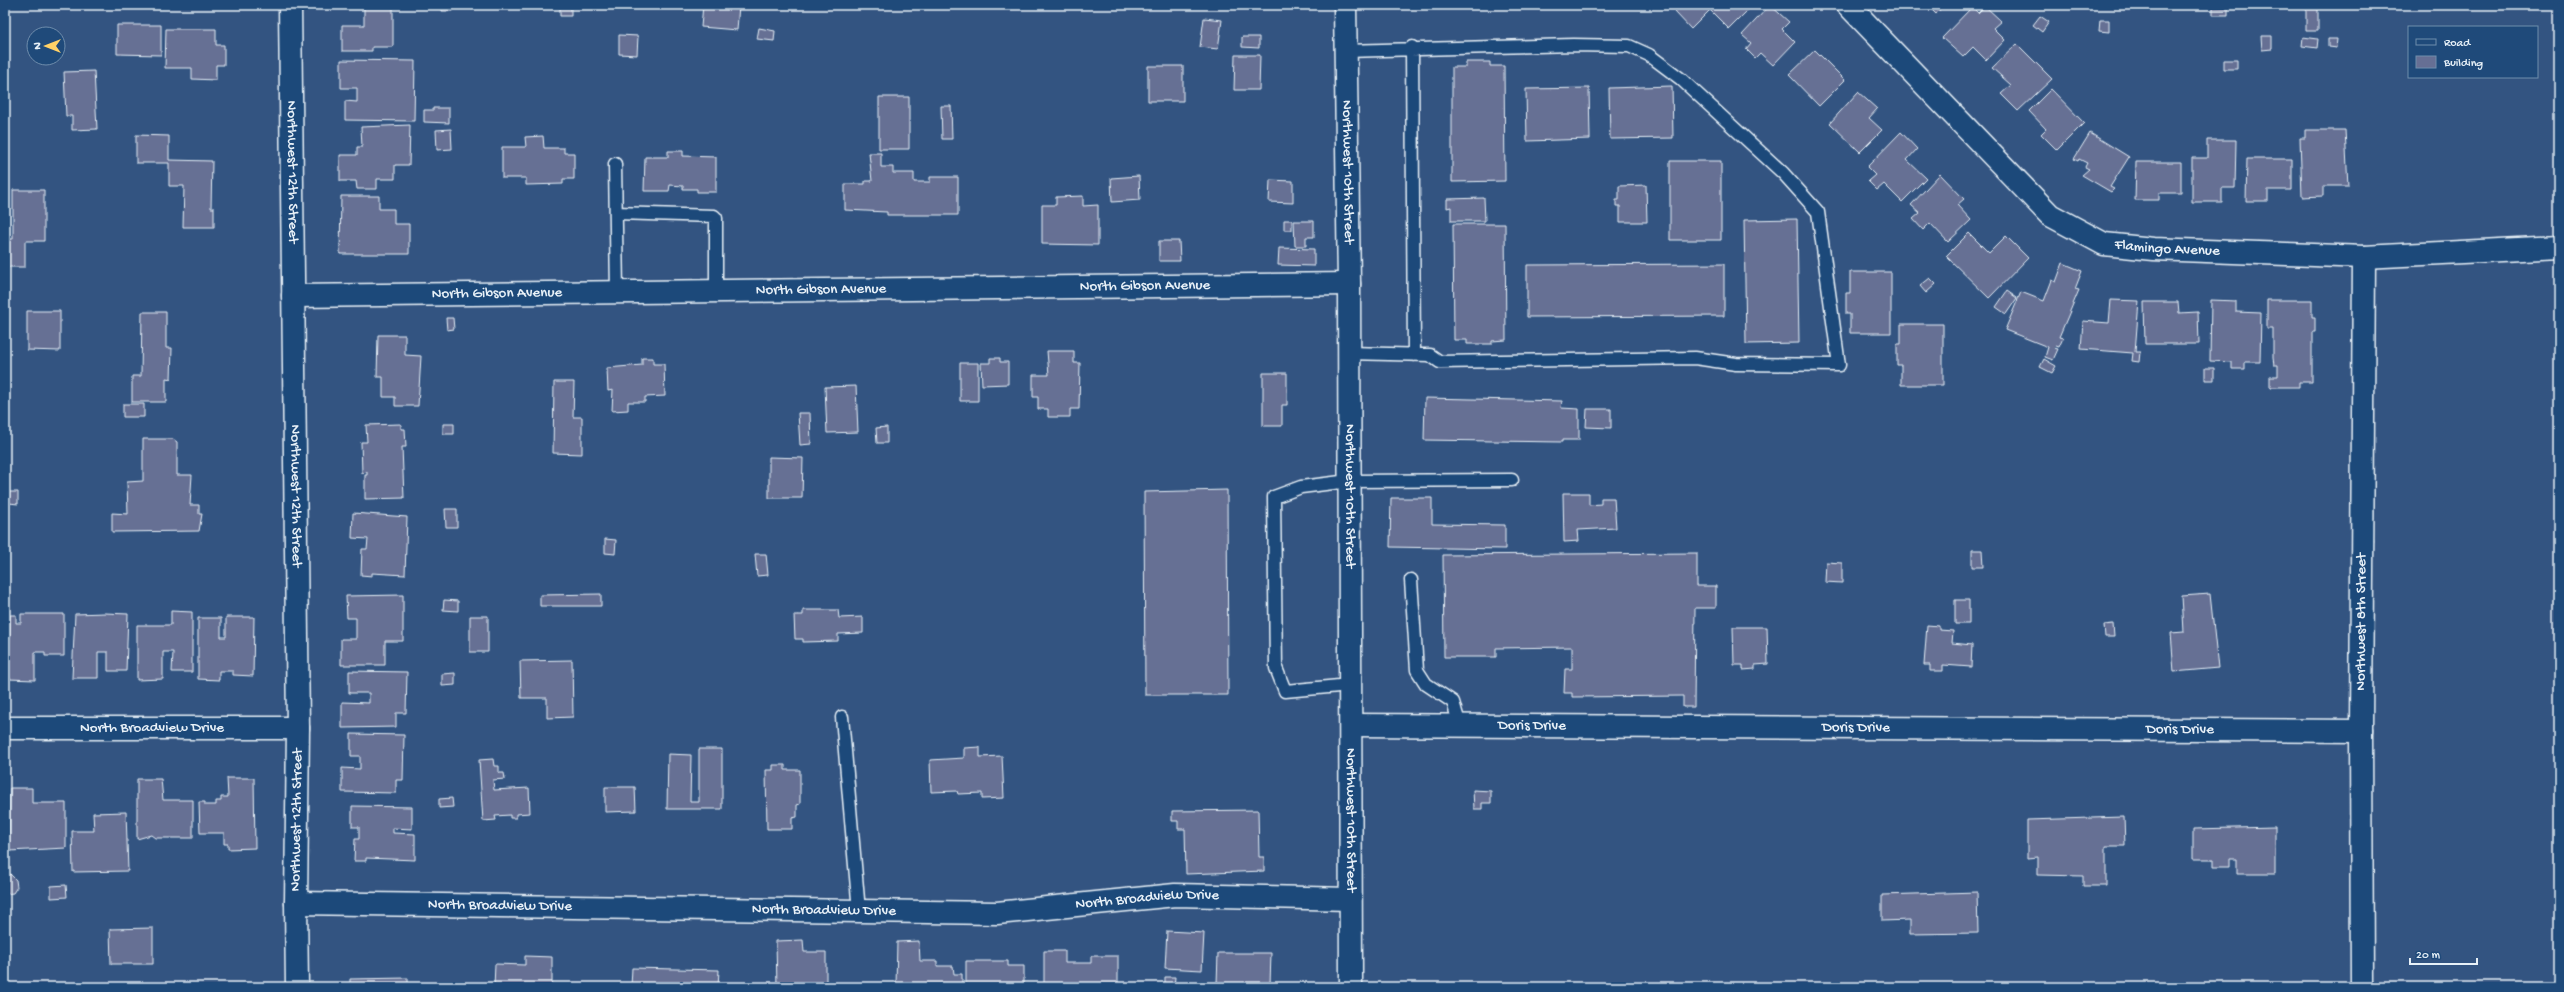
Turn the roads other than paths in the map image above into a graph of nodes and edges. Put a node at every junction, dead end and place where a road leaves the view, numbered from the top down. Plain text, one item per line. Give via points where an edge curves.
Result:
1 (290, 5) edge
2 (1345, 5) edge
3 (1848, 5) edge
4 (1412, 47) junction
5 (1345, 51) junction
6 (615, 164) dead end
7 (616, 213) junction
8 (2559, 247) edge
9 (2364, 257) junction
10 (1349, 284) junction
11 (716, 291) junction
12 (616, 292) junction
13 (293, 296) junction
14 (1348, 353) junction
15 (1414, 355) junction
16 (1512, 480) dead end
17 (1349, 481) junction
18 (1411, 580) dead end
19 (1350, 685) junction
20 (842, 717) dead end
21 (1351, 725) junction
22 (1460, 726) junction
23 (5, 728) edge
24 (298, 728) junction
25 (2361, 731) junction
26 (1350, 899) junction
27 (296, 903) junction
28 (859, 911) junction
29 (298, 987) edge
30 (1351, 987) edge
31 (2362, 987) edge

1 - 13 street, Northwest 12th Street
2 - 5 street, Northwest 10th Street
3 - 9 street, Flamingo Avenue via 2050,215 2104,244 2154,249
4 - 5 lane
4 - 15 lane
4 - 15 lane via 1629,46 1649,55 1681,79 1783,173 1818,212 1839,366 1736,364 1696,358 1440,362 1430,356
5 - 10 street, Northwest 10th Street
6 - 7 lane
7 - 11 lane via 714,216
7 - 12 lane
8 - 9 street, Flamingo Avenue
9 - 25 street, Northwest 8th Street
10 - 11 street, North Gibson Avenue
10 - 14 street, Northwest 10th Street
11 - 12 street, North Gibson Avenue
12 - 13 street, North Gibson Avenue
13 - 24 street, Northwest 12th Street
14 - 15 lane
14 - 17 street, Northwest 10th Street
16 - 17 lane
17 - 19 street, Northwest 10th Street
17 - 19 lane via 1301,487 1274,497 1276,668 1285,691
18 - 22 lane via 1418,670 1426,684 1453,702
19 - 21 street, Northwest 10th Street
20 - 28 lane
21 - 22 street, Doris Drive
21 - 26 street, Northwest 10th Street
22 - 25 street, Doris Drive
23 - 24 street, North Broadview Drive
24 - 27 street, Northwest 12th Street
25 - 31 street, Northwest 8th Street
26 - 28 street, North Broadview Drive via 1176,895 997,914
26 - 30 street, Northwest 10th Street
27 - 28 street, North Broadview Drive
27 - 29 street, Northwest 12th Street

